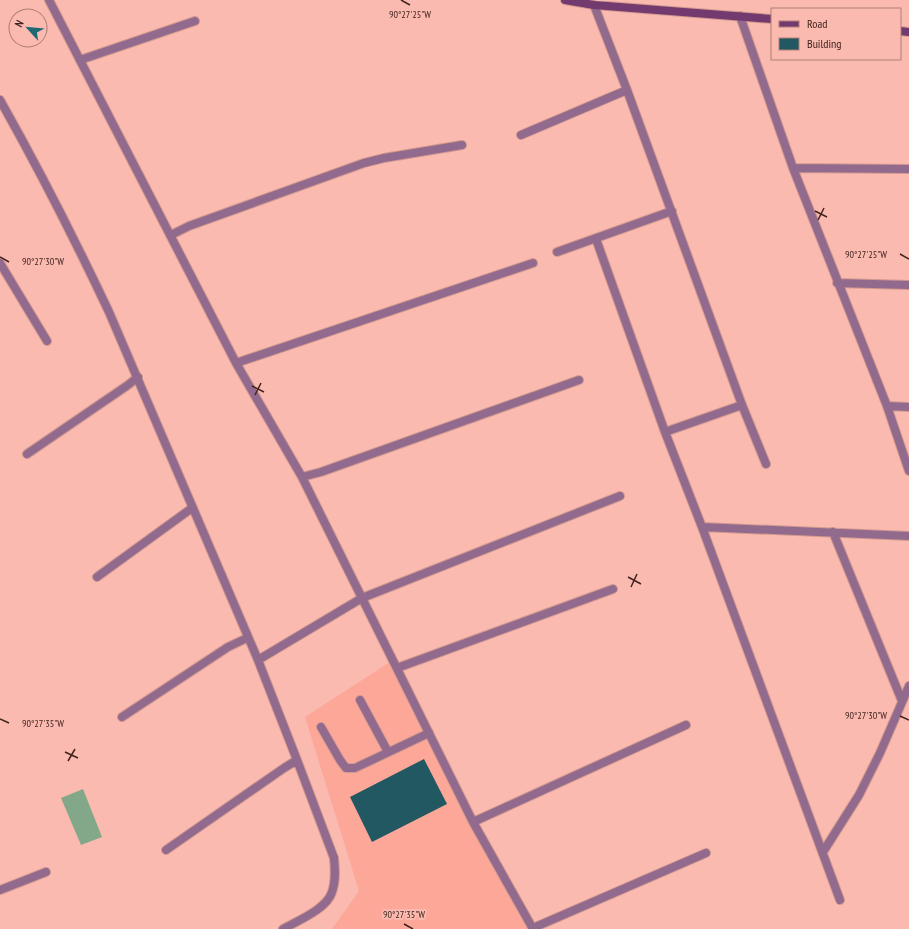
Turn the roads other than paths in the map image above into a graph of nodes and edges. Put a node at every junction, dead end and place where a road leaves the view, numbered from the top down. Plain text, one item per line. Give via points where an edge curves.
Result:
1 (49, 0) edge
2 (565, 0) edge
3 (594, 5) junction
4 (740, 16) junction
5 (771, 19) edge
6 (195, 21) dead end
7 (80, 60) junction
8 (627, 90) junction
9 (0, 100) edge
10 (521, 136) dead end
11 (462, 145) dead end
12 (793, 168) junction
13 (909, 169) edge
14 (672, 211) junction
15 (171, 235) junction
16 (596, 239) junction
17 (557, 252) dead end
18 (0, 263) edge
19 (533, 263) dead end
20 (837, 283) junction
21 (909, 285) edge
22 (47, 341) dead end
23 (236, 363) junction
24 (138, 377) junction
25 (579, 380) dead end
26 (742, 405) junction
27 (887, 406) junction
28 (909, 407) edge
29 (665, 432) junction
30 (27, 454) dead end
31 (766, 464) dead end
32 (909, 471) edge
33 (302, 477) junction
34 (620, 496) dead end
35 (192, 508) junction
36 (702, 527) junction
37 (833, 532) junction
38 (909, 536) edge
39 (97, 577) dead end
40 (613, 589) dead end
41 (362, 598) junction
42 (247, 638) junction
43 (258, 660) junction
44 (397, 668) junction
45 (909, 686) edge
46 (360, 700) dead end
47 (902, 701) junction
48 (122, 716) dead end
49 (686, 725) dead end
50 (321, 727) dead end
51 (429, 733) junction
52 (388, 752) junction
53 (297, 760) junction
54 (474, 822) junction
55 (166, 850) dead end
56 (823, 852) junction
57 (706, 853) dead end
58 (46, 872) dead end
59 (0, 890) edge
60 (840, 900) dead end
61 (283, 929) edge
62 (533, 929) edge

1 - 7 street
2 - 3 street
3 - 4 street
3 - 8 street
4 - 5 street
4 - 12 street
6 - 7 street
7 - 15 street
8 - 10 street
8 - 14 street
9 - 24 street via 84,259
11 - 15 street via 364,163 189,226
12 - 13 street
12 - 20 street
14 - 16 street
14 - 26 street
15 - 23 street
16 - 17 street
16 - 29 street
18 - 22 street
19 - 23 street
20 - 21 street
20 - 27 street
23 - 33 street
24 - 30 street
24 - 35 street
25 - 33 street
26 - 29 street
26 - 31 street
27 - 28 street
27 - 32 street
29 - 36 street
33 - 41 street
34 - 41 street
35 - 39 street
35 - 42 street
36 - 37 street
36 - 56 street
37 - 38 street
37 - 47 street
40 - 44 street
41 - 43 street
41 - 44 street
42 - 43 street
42 - 48 street via 228,647
43 - 53 street
44 - 51 street
45 - 47 street
46 - 52 street
47 - 56 street via 859,795
49 - 54 street
50 - 52 street via 346,768 355,768
51 - 52 street
51 - 54 street
53 - 55 street
53 - 61 street via 334,858 335,878 332,893 324,905
54 - 62 street
56 - 60 street
57 - 62 street
58 - 59 street

